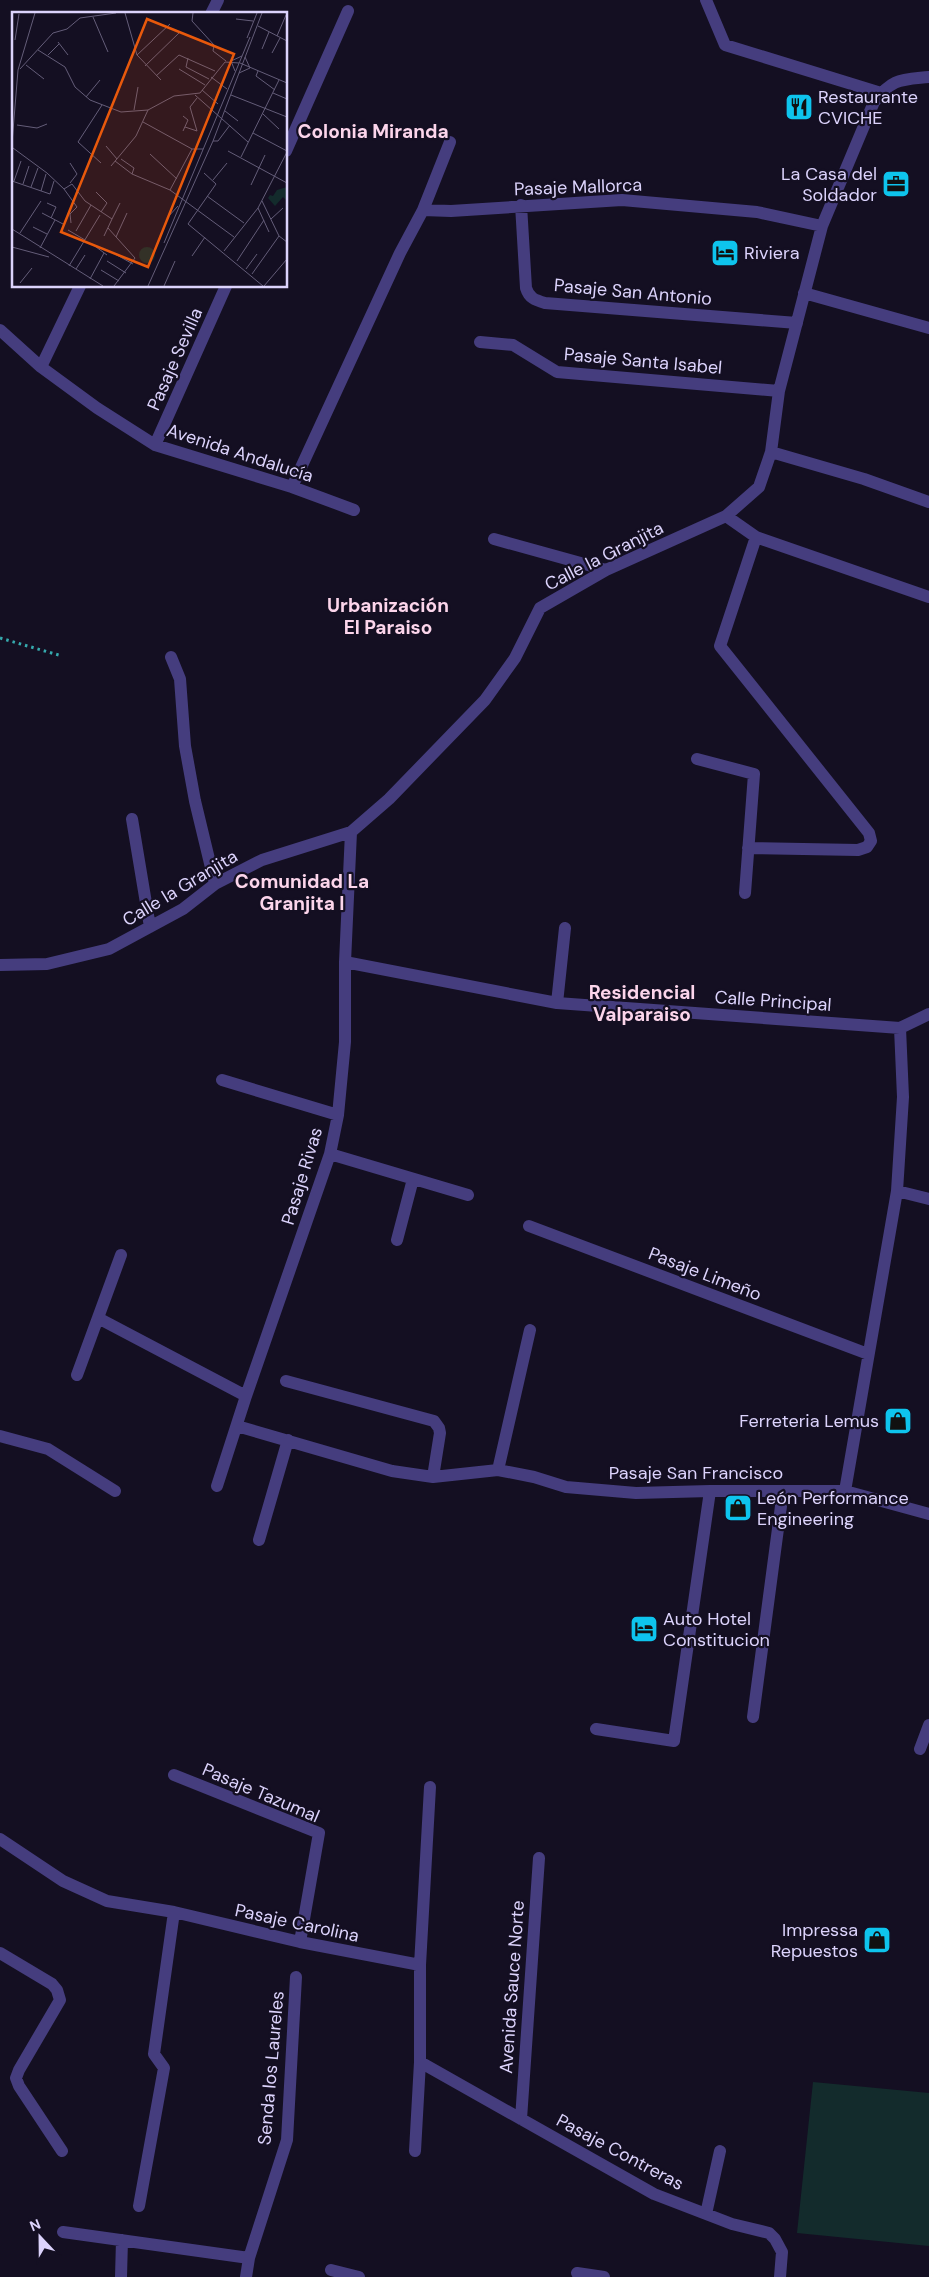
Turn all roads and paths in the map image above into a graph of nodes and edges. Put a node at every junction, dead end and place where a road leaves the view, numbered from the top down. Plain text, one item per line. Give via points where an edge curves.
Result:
1 (218, 0) edge
2 (706, 0) edge
3 (348, 11) dead end
4 (212, 12) edge
5 (929, 77) edge
6 (881, 93) junction
7 (450, 142) dead end
8 (288, 146) edge
9 (521, 205) junction
10 (423, 210) junction
11 (822, 226) junction
12 (79, 288) edge
13 (225, 288) edge
14 (804, 293) junction
15 (797, 323) junction
16 (929, 328) edge
17 (0, 330) edge
18 (480, 342) dead end
19 (42, 367) junction
20 (779, 391) junction
21 (155, 445) junction
22 (770, 452) junction
23 (292, 487) junction
24 (929, 502) edge
25 (354, 510) dead end
26 (726, 516) junction
27 (756, 537) junction
28 (494, 539) dead end
29 (606, 570) junction
30 (929, 597) edge
31 (0, 638) edge
32 (62, 656) dead end
33 (171, 656) dead end
34 (697, 759) dead end
35 (132, 819) dead end
36 (351, 832) junction
37 (748, 848) junction
38 (215, 884) junction
39 (745, 893) dead end
40 (150, 927) junction
41 (565, 928) dead end
42 (345, 962) junction
43 (0, 965) edge
44 (557, 1003) junction
45 (929, 1014) edge
46 (900, 1028) junction
47 (222, 1080) dead end
48 (338, 1115) junction
49 (330, 1154) junction
50 (413, 1179) junction
51 (897, 1191) junction
52 (468, 1195) dead end
53 (929, 1200) edge
54 (529, 1226) dead end
55 (397, 1240) dead end
56 (121, 1255) dead end
57 (98, 1318) junction
58 (530, 1330) dead end
59 (868, 1354) junction
60 (77, 1375) dead end
61 (286, 1381) dead end
62 (246, 1396) junction
63 (237, 1426) junction
64 (0, 1436) edge
65 (288, 1440) junction
66 (498, 1470) junction
67 (433, 1477) junction
68 (217, 1486) dead end
69 (115, 1491) dead end
70 (710, 1491) junction
71 (784, 1491) junction
72 (845, 1491) junction
73 (929, 1514) edge
74 (259, 1540) dead end
75 (753, 1717) dead end
76 (929, 1725) edge
77 (596, 1729) dead end
78 (920, 1749) dead end
79 (174, 1775) dead end
80 (430, 1787) dead end
81 (0, 1839) edge
82 (538, 1858) dead end
83 (174, 1912) junction
84 (300, 1942) junction
85 (0, 1953) edge
86 (420, 1965) junction
87 (296, 1977) dead end
88 (420, 2062) junction
89 (521, 2119) junction
90 (62, 2151) dead end
91 (415, 2151) dead end
92 (720, 2151) dead end
93 (139, 2206) dead end
94 (706, 2214) junction
95 (63, 2232) dead end
96 (122, 2240) junction
97 (249, 2258) junction
98 (331, 2270) dead end
99 (577, 2273) dead end
100 (121, 2277) edge
101 (246, 2277) edge
102 (358, 2277) edge
103 (604, 2277) edge
104 (780, 2277) edge

1 - 4 street
2 - 6 street via 725,46
3 - 8 street
5 - 6 street, Calle la Granjita via 897,80
6 - 11 street, Calle la Granjita via 874,102
7 - 10 street
9 - 10 street, Pasaje Mallorca via 451,212
9 - 11 street, Pasaje Mallorca via 622,200 757,212
9 - 15 street, Pasaje San Antonio via 526,288 534,299 545,303
10 - 23 street
11 - 14 street, Calle la Granjita
12 - 19 street
13 - 21 street, Pasaje Sevilla
14 - 15 street, Calle la Granjita
14 - 16 street
15 - 20 street, Calle la Granjita
17 - 19 street, Avenida Andalucía
18 - 20 street, Pasaje Santa Isabel via 513,345 556,372
19 - 21 street, Avenida Andalucía
20 - 22 street, Calle la Granjita
21 - 23 street, Avenida Andalucía
22 - 24 street
22 - 26 street, Calle la Granjita via 759,486
23 - 25 street, Avenida Andalucía
26 - 27 street
26 - 29 street, Calle la Granjita
27 - 30 street
27 - 37 street via 720,646 869,833 871,841 867,847 858,850
28 - 29 street
29 - 36 street, Calle la Granjita via 540,608 515,658 485,700
31 - 32 path
33 - 38 street via 180,679 185,746 194,801
34 - 37 street via 754,774
35 - 40 street
36 - 38 street, Calle la Granjita via 262,860
36 - 42 street, Pasaje Rivas
37 - 39 street
38 - 40 street, Calle la Granjita via 183,909
40 - 43 street, Calle la Granjita via 109,949 47,964
41 - 44 street
42 - 44 street, Calle Principal
42 - 48 street, Pasaje Rivas via 345,1042
44 - 46 street, Calle Principal
45 - 46 street, Calle Principal
46 - 51 street via 903,1097
47 - 48 street
48 - 49 street, Pasaje Rivas
49 - 50 street
49 - 62 street, Pasaje Rivas
50 - 52 street
50 - 55 street
51 - 53 street
51 - 59 street
54 - 59 street, Pasaje Limeño
56 - 57 street
57 - 60 street
57 - 62 street
58 - 66 street
59 - 72 street
61 - 67 street via 434,1421 440,1433
62 - 63 street, Pasaje Rivas
63 - 65 street, Pasaje San Francisco
63 - 68 street, Pasaje Rivas
64 - 69 street via 48,1450
65 - 67 street, Pasaje San Francisco via 392,1471
65 - 74 street
66 - 67 street, Pasaje San Francisco
66 - 70 street, Pasaje San Francisco via 566,1487 636,1493
70 - 71 street, Pasaje San Francisco
70 - 77 street via 674,1741
71 - 72 street, Pasaje San Francisco
71 - 75 street
72 - 73 street, Pasaje San Francisco
76 - 78 street
79 - 84 street, Pasaje Tazumal via 319,1833
80 - 86 street
81 - 83 street, Pasaje Carolina via 63,1881 107,1901
82 - 89 street, Avenida Sauce Norte
83 - 84 street, Pasaje Carolina
83 - 93 street via 154,2054 164,2068
84 - 86 street, Pasaje Carolina
85 - 90 street via 57,1990 60,2000 16,2078
86 - 88 street
87 - 97 street, Senda los Laureles via 287,2140
88 - 89 street, Pasaje Contreras
88 - 91 street
89 - 94 street, Pasaje Contreras via 654,2194
92 - 94 street
94 - 104 street, Pasaje Contreras via 768,2233 782,2252
95 - 96 street
96 - 97 street
96 - 100 street
97 - 101 street, Senda los Laureles
98 - 102 street
99 - 103 street

